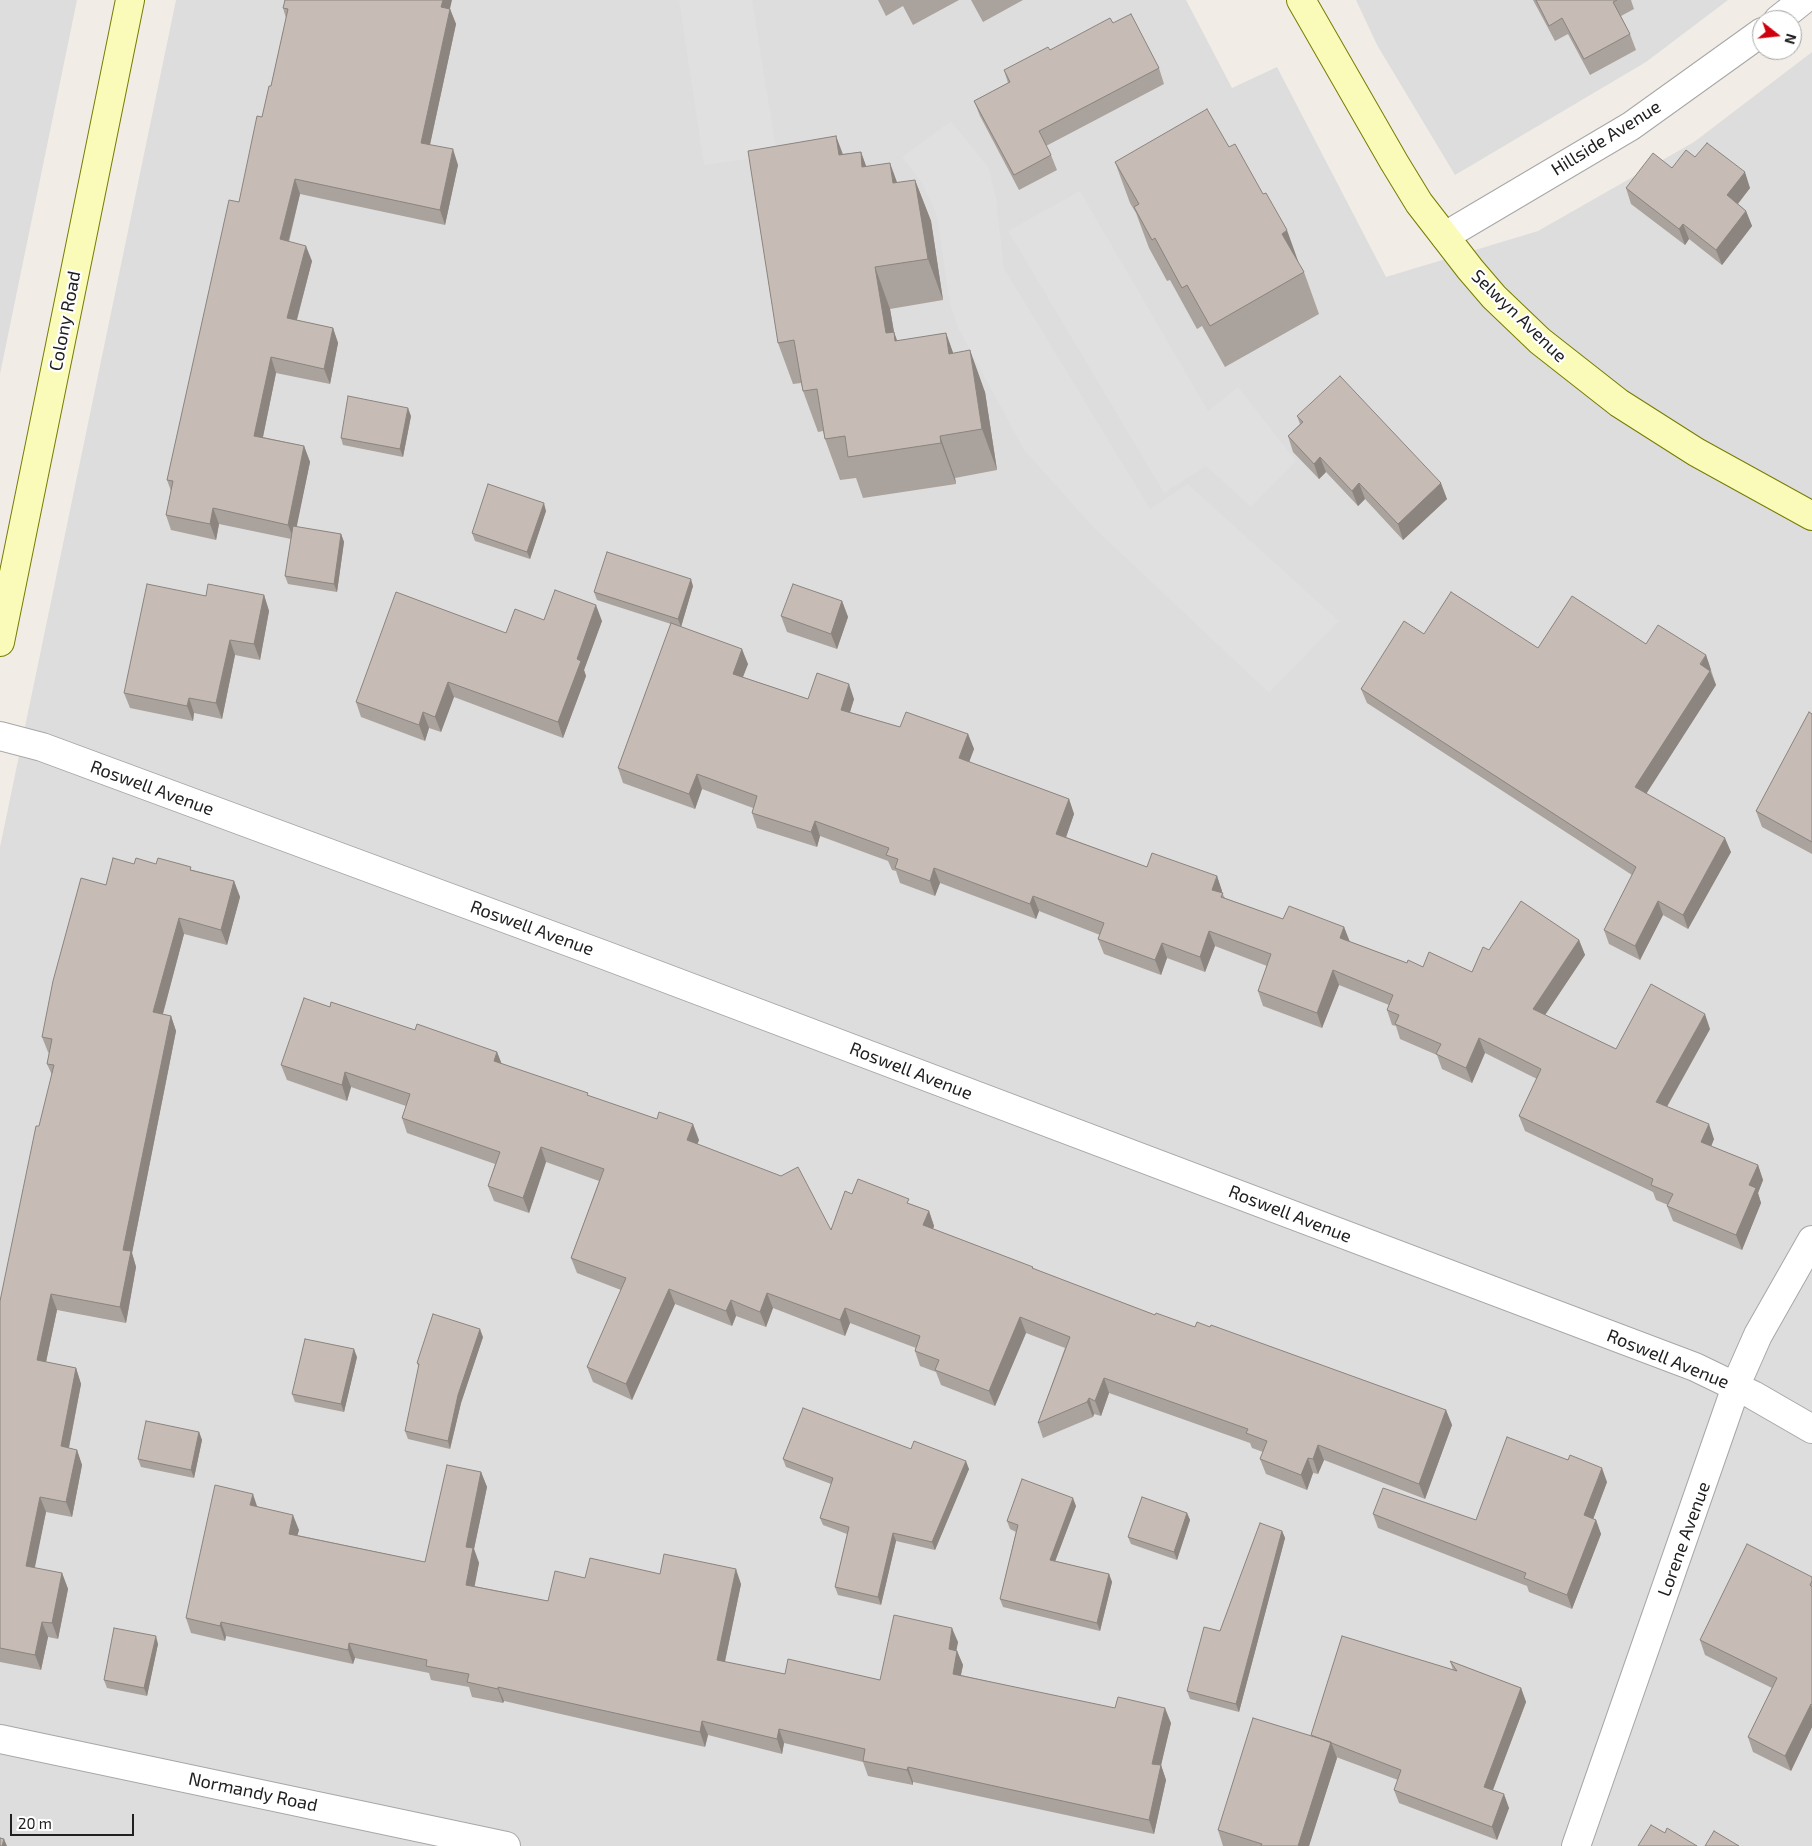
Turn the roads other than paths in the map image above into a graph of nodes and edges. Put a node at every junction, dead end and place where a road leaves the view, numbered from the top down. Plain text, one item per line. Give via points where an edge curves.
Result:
1 (130, 0) edge
2 (1301, 0) edge
3 (1803, 0) edge
4 (1790, 10) edge
5 (1752, 39) edge
6 (1445, 236) junction
7 (1812, 516) edge
8 (0, 642) edge
9 (0, 736) edge
10 (1812, 1240) edge
11 (1736, 1386) junction
12 (1812, 1429) edge
13 (0, 1739) edge
14 (506, 1846) edge
15 (1576, 1846) edge

1 - 8 street, Colony Road
2 - 6 street, Selwyn Avenue via 1419,203
3 - 4 street
5 - 6 street, Hillside Avenue via 1631,126
6 - 7 street, Selwyn Avenue via 1500,303 1604,393 1664,433
9 - 11 street, Roswell Avenue via 50,750 588,949 1695,1367
10 - 11 street, Lorene Avenue via 1758,1335
11 - 12 street, Roswell Avenue
11 - 15 street, Lorene Avenue
13 - 14 street, Normandy Road

